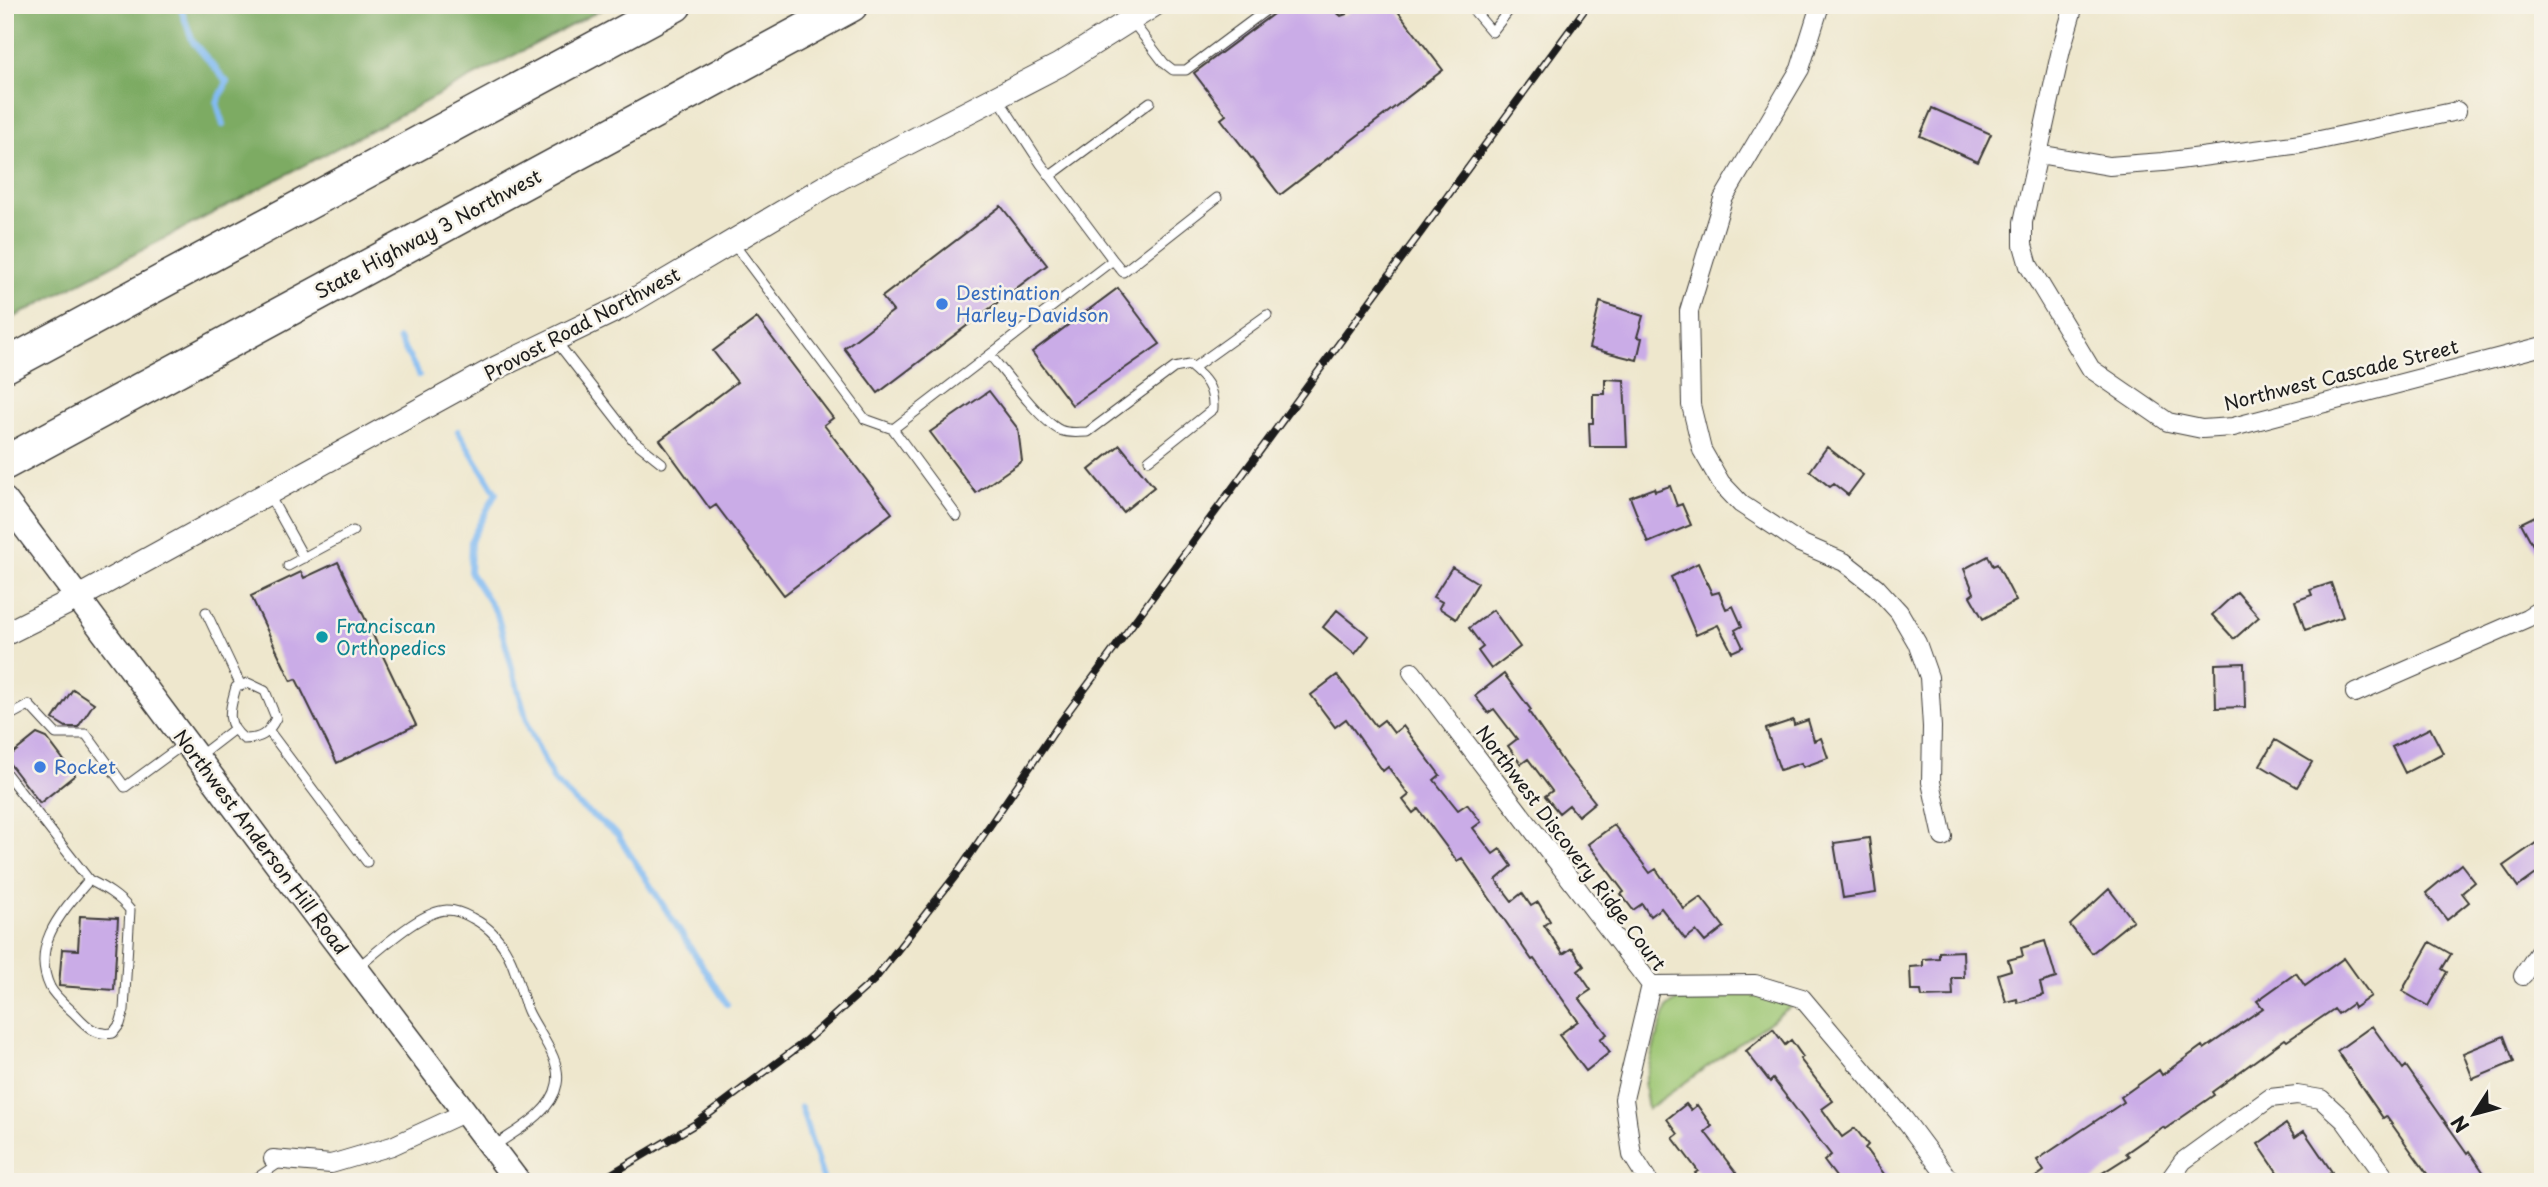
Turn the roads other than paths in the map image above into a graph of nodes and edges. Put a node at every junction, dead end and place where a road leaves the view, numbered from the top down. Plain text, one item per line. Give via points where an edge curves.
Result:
1 (675, 5) edge
2 (850, 5) edge
3 (1154, 5) edge
4 (1273, 5) edge
5 (1469, 5) edge
6 (1513, 5) edge
7 (1820, 5) edge
8 (2074, 5) edge
9 (1131, 20) junction
10 (997, 97) junction
11 (1150, 102) dead end
12 (2457, 111) dead end
13 (2038, 154) junction
14 (1050, 176) junction
15 (1217, 198) dead end
16 (732, 242) junction
17 (1113, 260) junction
18 (1267, 315) dead end
19 (555, 340) junction
20 (2543, 346) edge
21 (989, 355) junction
22 (5, 366) edge
23 (1193, 368) junction
24 (893, 429) junction
25 (1149, 460) dead end
26 (5, 463) edge
27 (662, 463) dead end
28 (268, 494) junction
29 (5, 500) edge
30 (957, 516) dead end
31 (353, 531) dead end
32 (304, 558) junction
33 (288, 566) dead end
34 (79, 597) junction
35 (2543, 608) edge
36 (206, 612) dead end
37 (5, 635) edge
38 (1412, 672) dead end
39 (240, 686) junction
40 (2355, 693) dead end
41 (5, 718) edge
42 (233, 730) junction
43 (269, 731) junction
44 (192, 750) junction
45 (5, 772) edge
46 (1943, 836) dead end
47 (367, 862) dead end
48 (89, 880) junction
49 (2543, 946) edge
50 (356, 968) junction
51 (2523, 976) dead end
52 (1651, 985) junction
53 (466, 1112) junction
54 (492, 1147) junction
55 (278, 1160) joint
56 (251, 1182) edge
57 (518, 1182) edge
58 (1649, 1182) edge
59 (1951, 1182) edge
60 (2168, 1182) edge
61 (2389, 1182) edge

1 - 22 highway
2 - 26 highway, State Highway 3 Northwest
3 - 9 street, Provost Road Northwest
4 - 9 lane via 1186,70 1173,70 1164,63
5 - 6 lane via 1492,32
7 - 46 street via 1800,69 1723,199 1689,311 1691,405 1702,450 1721,483 1741,505 1800,543 1844,562 1899,612 1929,677 1931,782
8 - 13 street, Northwest Cascade Street
9 - 10 street, Provost Road Northwest
10 - 14 lane
10 - 16 street, Provost Road Northwest via 840,178
11 - 14 lane
12 - 13 street via 2301,144 2163,162 2109,166
13 - 20 street, Northwest Cascade Street via 2023,222 2029,266 2091,369 2168,422 2202,429 2233,427
14 - 17 lane
15 - 17 lane via 1122,272
16 - 19 street, Provost Road Northwest via 622,307
16 - 24 lane via 865,419
17 - 21 lane
18 - 23 lane
19 - 27 lane via 633,440
19 - 28 street, Provost Road Northwest
21 - 23 lane via 1041,414 1058,429 1071,433 1088,432 1174,369
21 - 24 lane
23 - 25 lane via 1205,377 1213,394 1213,409
24 - 30 lane
28 - 32 lane
28 - 34 street, Provost Road Northwest
29 - 34 main road, Northwest Anderson Hill Road
31 - 32 lane
32 - 33 lane
34 - 37 street, Provost Road Northwest
34 - 44 main road, Northwest Anderson Hill Road
35 - 40 street
36 - 39 lane
38 - 52 street, Northwest Discovery Ridge Court
39 - 42 lane via 229,712
39 - 43 lane via 248,683 265,691 276,718
41 - 44 lane via 29,705 56,734 86,734 125,787
42 - 43 lane via 244,739 258,739
42 - 44 lane
43 - 47 lane
44 - 50 main road, Northwest Anderson Hill Road
45 - 48 lane
48 - 48 lane via 46,939 44,966 51,989 88,1028 103,1035 113,1033 124,1010 130,910 124,901
49 - 51 street
50 - 53 main road, Northwest Anderson Hill Road
50 - 54 lane via 434,913 449,910 465,915 494,934 558,1070 551,1100
52 - 58 street, Northwest Discovery Ridge Court via 1624,1099 1632,1155
52 - 59 street via 1755,984 1801,998
53 - 54 main road, Northwest Anderson Hill Road
53 - 55 street via 392,1146 331,1164
54 - 57 main road, Northwest Anderson Hill Road
55 - 56 lane
60 - 61 street via 2183,1161 2270,1098 2297,1095 2321,1099 2336,1113

